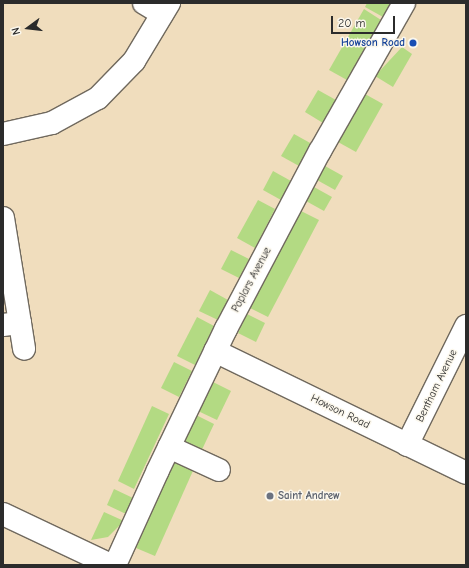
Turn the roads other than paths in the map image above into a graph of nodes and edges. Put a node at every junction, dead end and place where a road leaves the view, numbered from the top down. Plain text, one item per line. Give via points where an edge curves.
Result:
1 (404, 3) edge
2 (158, 7) edge
3 (3, 134) edge
4 (3, 218) edge
5 (11, 324) edge
6 (466, 326) edge
7 (24, 349) dead end
8 (215, 351) junction
9 (407, 445) junction
10 (169, 447) junction
11 (219, 470) dead end
12 (466, 473) edge
13 (3, 514) edge
14 (111, 565) edge
15 (115, 565) edge

1 - 8 street, Poplars Avenue via 320,151
2 - 3 street via 134,61 98,98 52,123
4 - 5 street
5 - 7 street
6 - 9 street, Bentham Avenue
8 - 9 street, Howson Road
8 - 10 street, Poplars Avenue
9 - 12 street, Howson Road
10 - 11 street
10 - 15 street, Poplars Avenue
13 - 14 street

